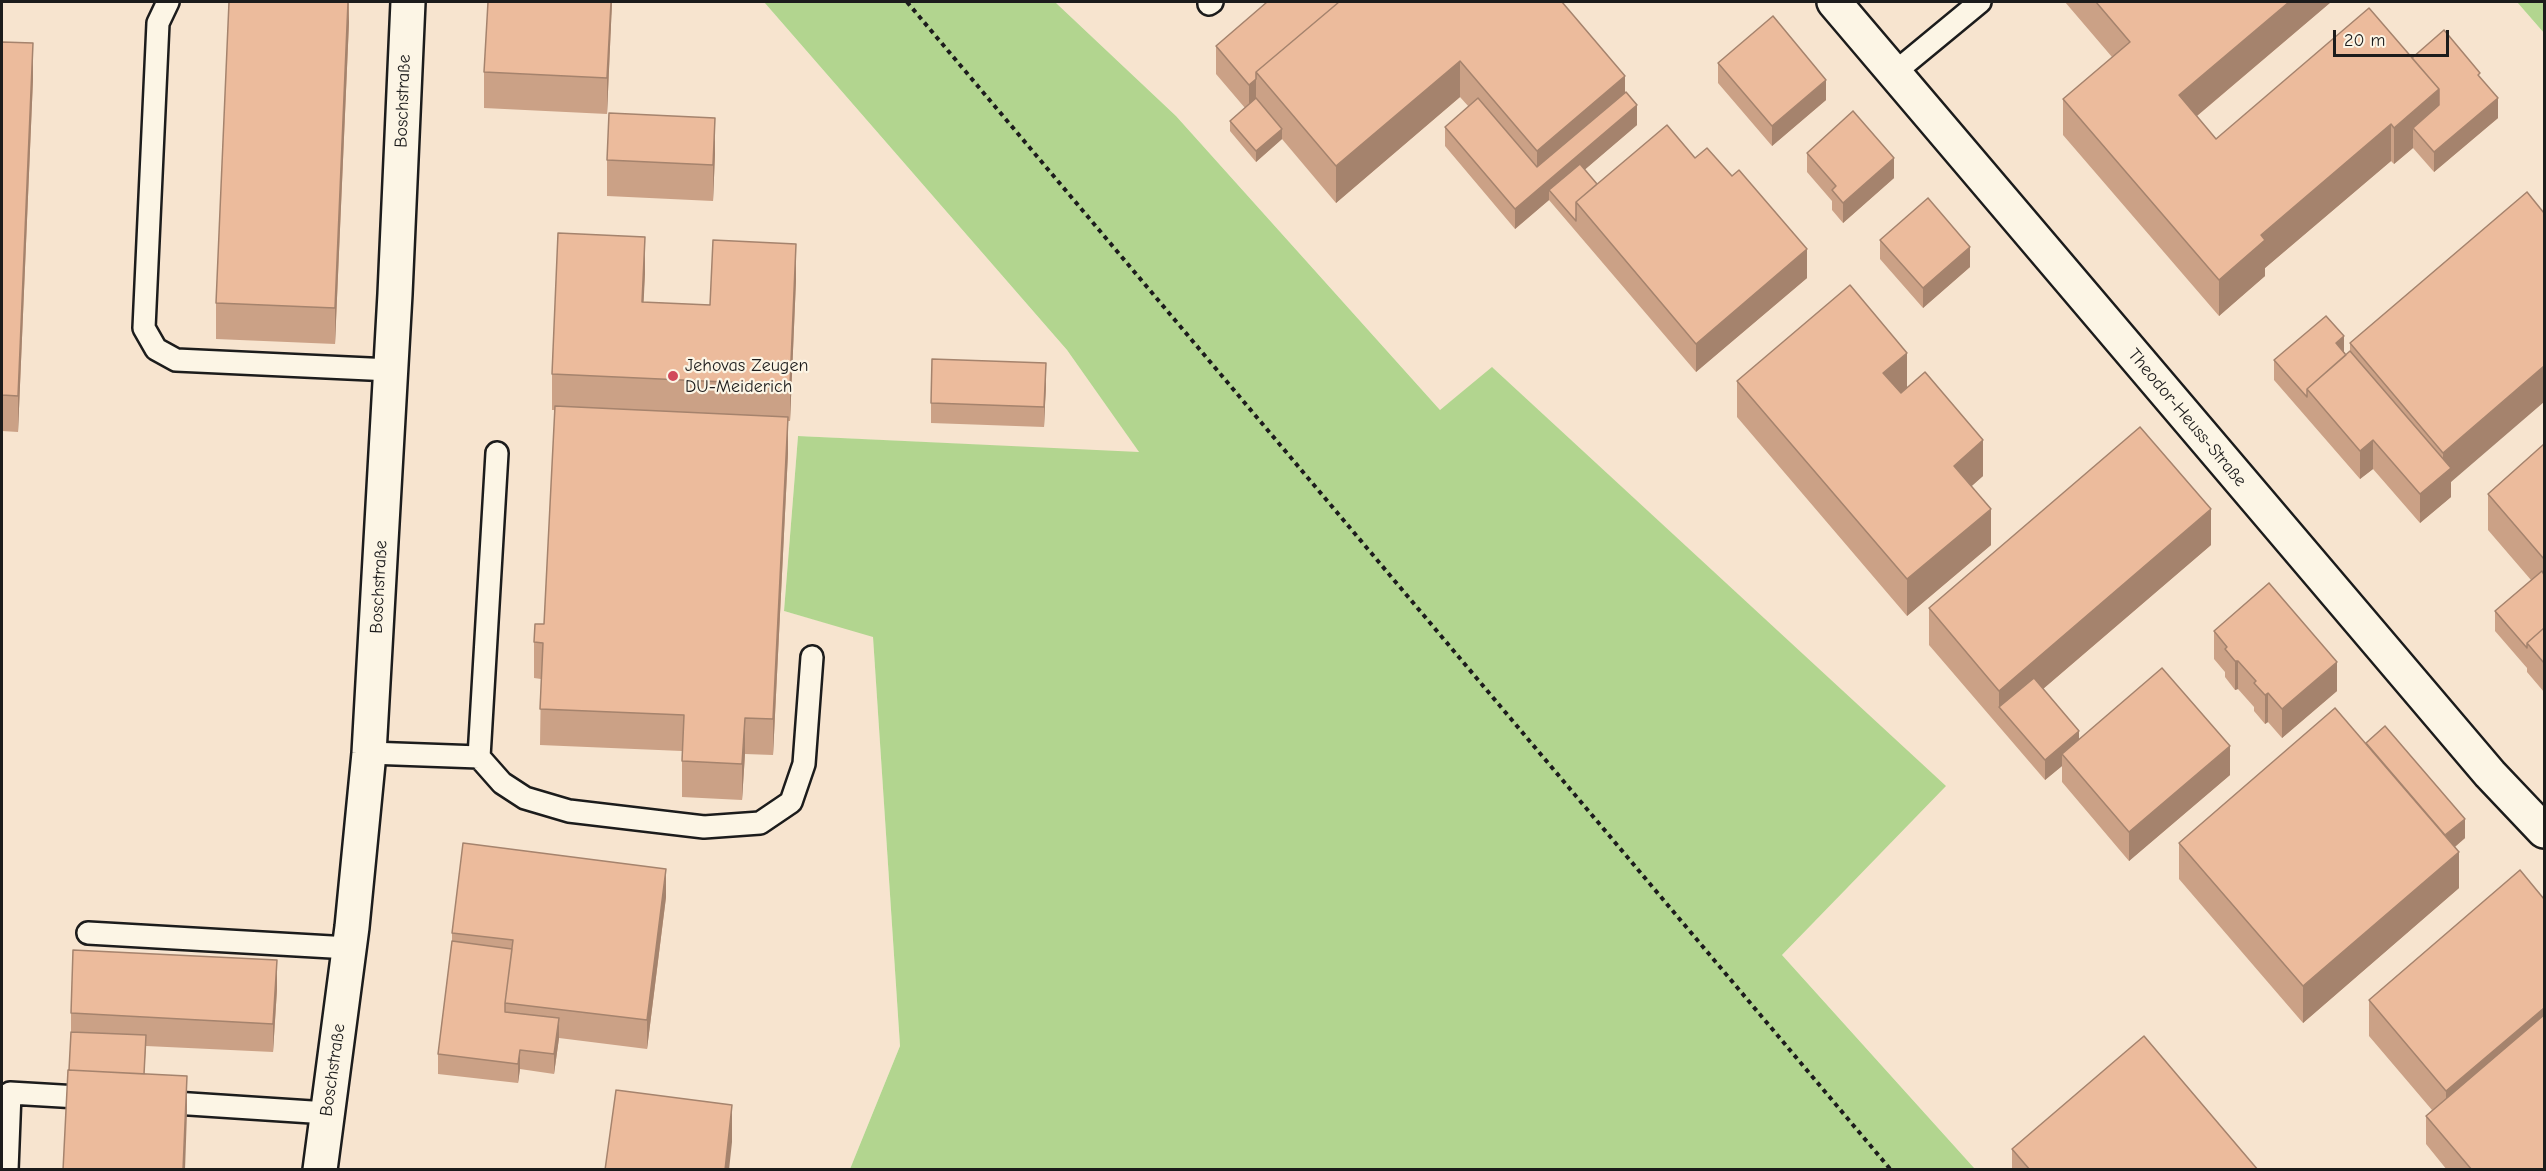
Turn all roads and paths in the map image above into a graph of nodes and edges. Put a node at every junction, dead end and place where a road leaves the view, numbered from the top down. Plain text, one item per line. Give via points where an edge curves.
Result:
1 (168, 2) edge
2 (408, 2) edge
3 (906, 2) edge
4 (1834, 2) edge
5 (1980, 2) edge
6 (1894, 73) junction
7 (391, 370) junction
8 (497, 453) dead end
9 (812, 657) dead end
10 (369, 753) junction
11 (479, 756) junction
12 (2544, 831) edge
13 (88, 933) dead end
14 (349, 948) junction
15 (116, 1100) edge
16 (139, 1101) edge
17 (327, 1113) junction
18 (5, 1142) edge
19 (7, 1170) edge
20 (320, 1170) edge
21 (1891, 1170) edge

1 - 7 lane via 158,23 144,328 156,349 176,360
2 - 7 street, Boschstraße
3 - 21 path
4 - 6 street, Theodor-Heuss-Straße
5 - 6 lane
6 - 12 street, Theodor-Heuss-Straße via 2490,774
7 - 10 street, Boschstraße
8 - 11 lane
9 - 11 lane via 804,764 791,802 760,823 704,827 569,811 525,798 502,783
10 - 11 lane
10 - 14 street, Boschstraße
13 - 14 lane
14 - 17 street, Boschstraße
15 - 18 lane via 10,1093
16 - 17 lane
17 - 20 street, Boschstraße
18 - 19 lane

